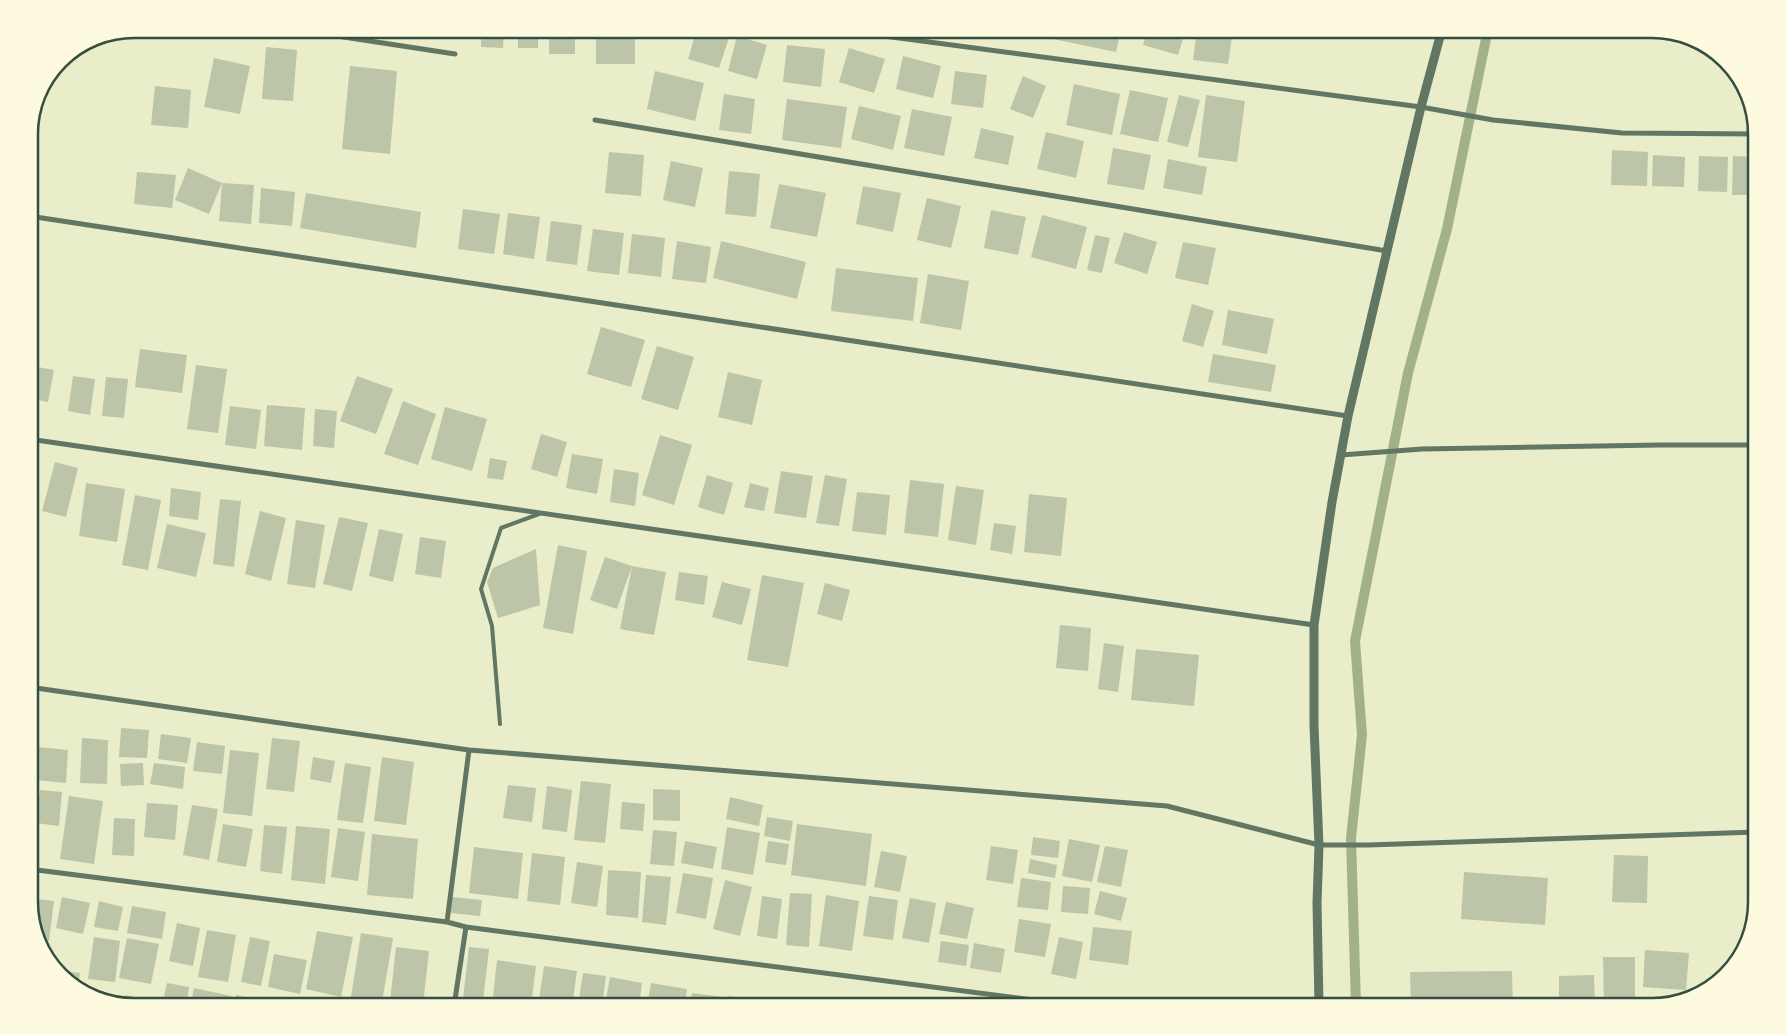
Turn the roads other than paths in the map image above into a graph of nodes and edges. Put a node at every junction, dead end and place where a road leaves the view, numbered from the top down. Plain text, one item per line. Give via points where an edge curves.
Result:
1 (350, 38) edge
2 (899, 38) edge
3 (1439, 38) edge
4 (455, 54) dead end
5 (1420, 107) junction
6 (595, 120) dead end
7 (1748, 134) edge
8 (38, 217) edge
9 (1387, 251) junction
10 (1348, 416) junction
11 (38, 441) edge
12 (1748, 445) edge
13 (1341, 454) junction
14 (540, 513) junction
15 (1314, 625) junction
16 (38, 688) edge
17 (500, 724) dead end
18 (469, 750) junction
19 (1748, 832) edge
20 (1318, 845) junction
21 (38, 870) edge
22 (447, 922) junction
23 (466, 927) junction
24 (455, 998) edge
25 (1018, 998) edge
26 (1318, 998) edge

1 - 4 street
2 - 5 street
3 - 5 street
5 - 7 street via 1493,120 1622,133
5 - 9 street
6 - 9 street
8 - 10 street
9 - 10 street
10 - 13 street
11 - 14 street
12 - 13 street via 1422,448
13 - 15 street
14 - 15 street
14 - 17 lane via 501,528 480,589 492,626
15 - 20 street
16 - 18 street
18 - 20 street via 1167,806
18 - 22 street
19 - 20 street
20 - 26 street
21 - 22 street
22 - 23 street
23 - 24 street
23 - 25 street

